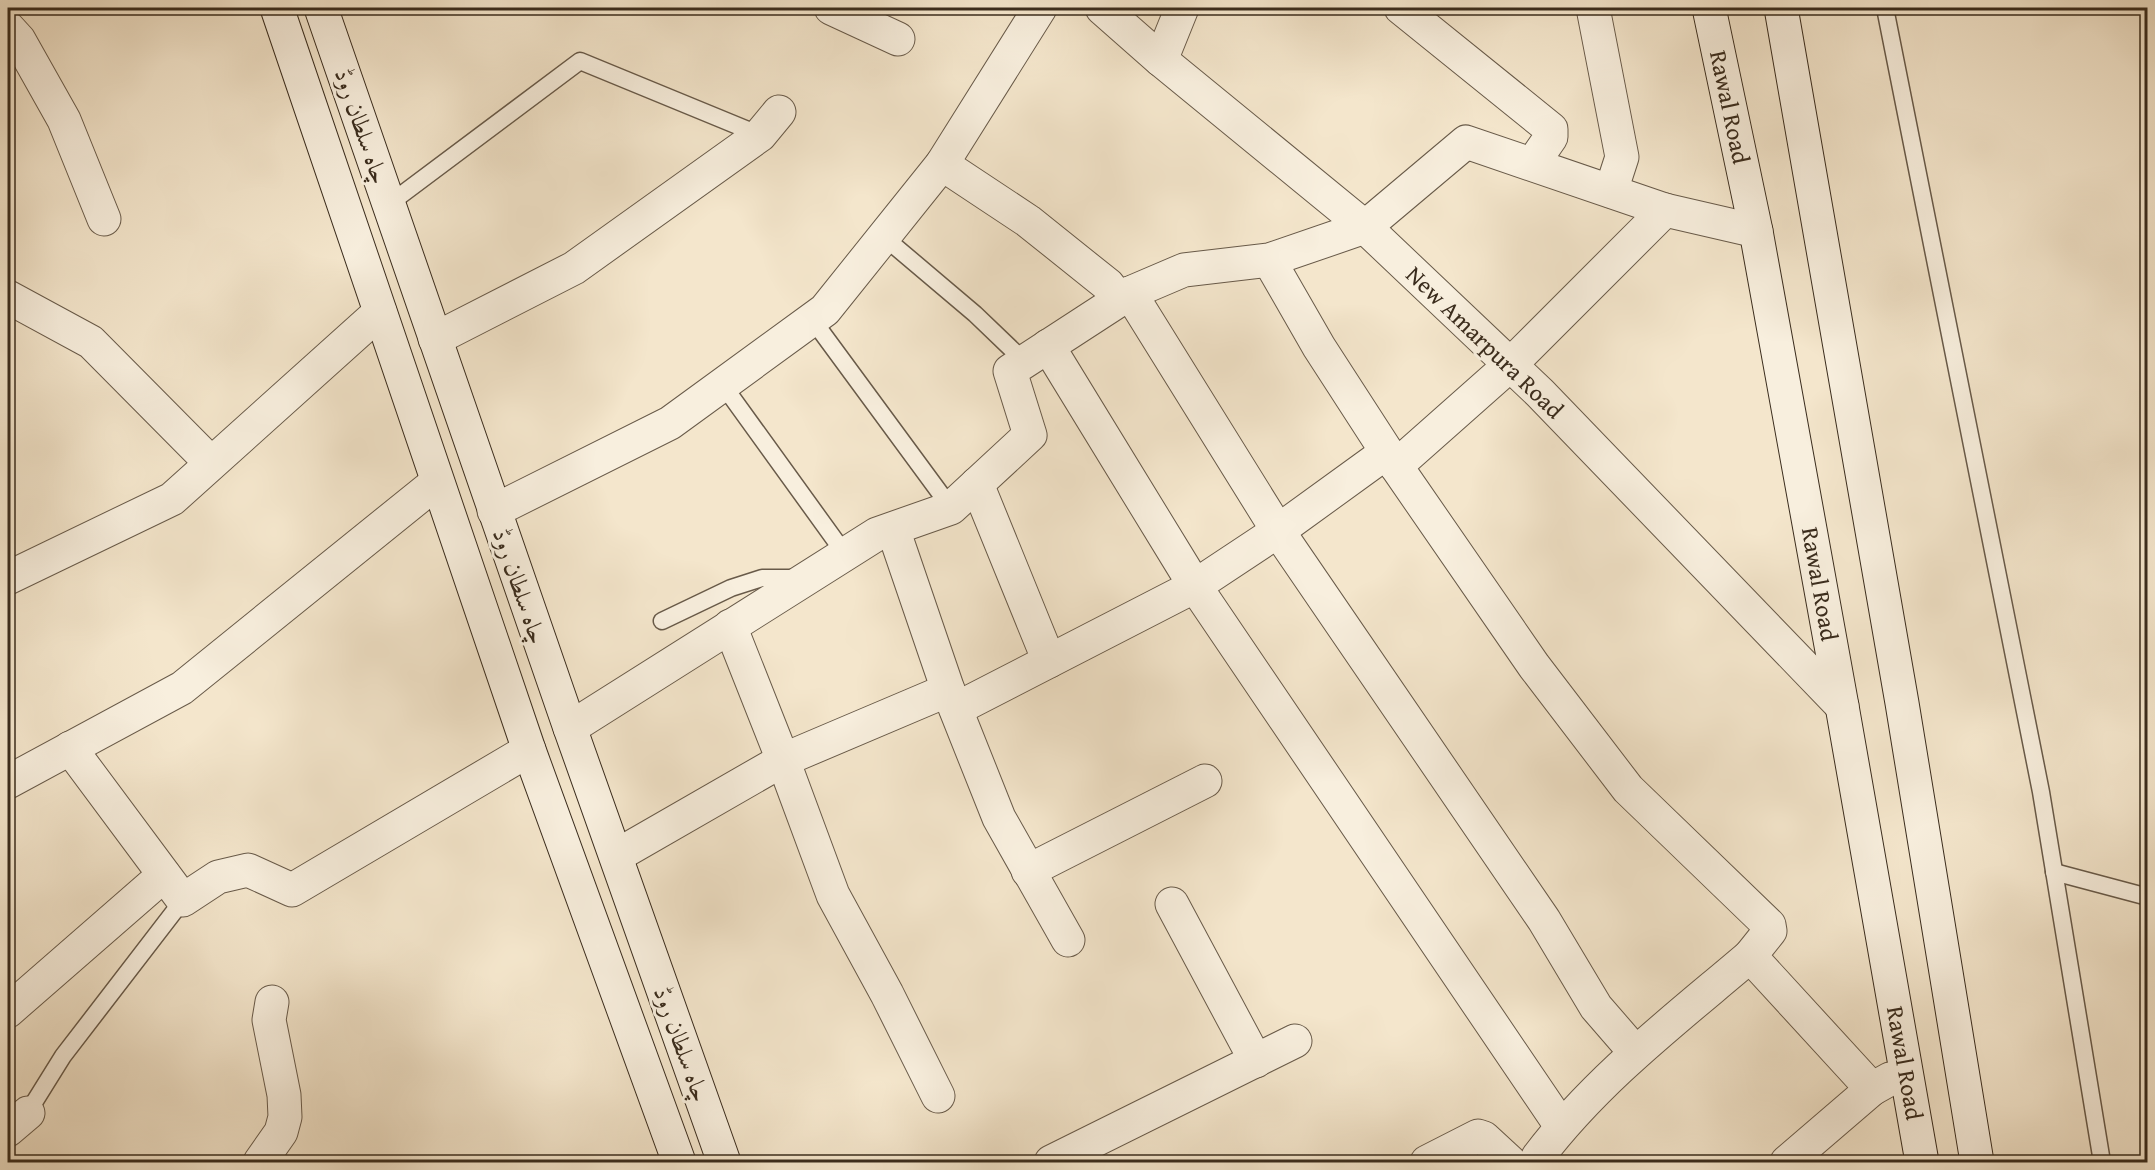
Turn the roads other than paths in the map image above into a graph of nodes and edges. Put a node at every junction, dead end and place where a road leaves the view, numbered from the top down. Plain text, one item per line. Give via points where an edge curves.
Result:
1 (277, 8) edge
2 (321, 8) edge
3 (831, 8) edge
4 (1040, 8) edge
5 (1102, 8) edge
6 (1182, 8) edge
7 (1401, 8) edge
8 (1593, 8) edge
9 (1709, 8) edge
10 (1781, 8) edge
11 (1886, 8) edge
12 (11, 39) edge
13 (898, 39) dead end
14 (1161, 60) junction
15 (770, 123) joint
16 (1533, 163) junction
17 (942, 164) junction
18 (1611, 191) junction
19 (388, 204) junction
20 (1665, 210) junction
21 (104, 219) dead end
22 (1365, 227) junction
23 (1756, 231) junction
24 (884, 237) junction
25 (1269, 260) junction
26 (1125, 296) junction
27 (8, 297) edge
28 (380, 312) junction
29 (812, 319) junction
30 (435, 339) junction
31 (1037, 354) junction
32 (1510, 365) junction
33 (723, 385) junction
34 (1392, 459) junction
35 (211, 464) junction
36 (437, 482) junction
37 (977, 484) junction
38 (951, 508) junction
39 (494, 511) junction
40 (893, 529) junction
41 (1278, 531) junction
42 (845, 554) junction
43 (8, 578) edge
44 (806, 579) junction
45 (1195, 586) junction
46 (662, 621) dead end
47 (730, 627) junction
48 (1048, 662) junction
49 (952, 699) junction
50 (1842, 706) junction
51 (570, 728) junction
52 (70, 748) junction
53 (529, 750) junction
54 (783, 760) junction
55 (1205, 781) dead end
56 (8, 782) edge
57 (616, 856) junction
58 (1028, 871) junction
59 (2054, 872) junction
60 (174, 887) junction
61 (2148, 897) edge
62 (1172, 904) dead end
63 (1068, 940) dead end
64 (1750, 956) junction
65 (272, 1002) dead end
66 (8, 1011) edge
67 (1295, 1041) dead end
68 (1635, 1052) junction
69 (1256, 1061) junction
70 (1907, 1069) junction
71 (1872, 1089) junction
72 (938, 1096) dead end
73 (18, 1121) edge
74 (1561, 1126) junction
75 (8, 1146) edge
76 (1529, 1161) edge
77 (260, 1162) edge
78 (679, 1162) edge
79 (724, 1162) edge
80 (1051, 1162) edge
81 (1427, 1162) edge
82 (1787, 1162) edge
83 (1922, 1162) edge
84 (1977, 1162) edge
85 (2102, 1162) edge

1 - 28 street, چاہ سلطان روڈ
2 - 19 street, چاہ سلطان روڈ
3 - 13 street
4 - 17 street
5 - 14 street, New Amarpura Road
6 - 14 street
7 - 16 street via 1551,129 1551,137
8 - 18 street via 1622,156
9 - 23 street, Rawal Road
10 - 84 street
11 - 59 lane
12 - 21 street via 64,120
14 - 22 street, New Amarpura Road
15 - 19 lane via 580,62
15 - 30 street via 574,268
16 - 18 street
16 - 22 street via 1466,142
17 - 24 street
17 - 26 street via 1028,221
18 - 20 street
19 - 30 street, چاہ سلطان روڈ
20 - 23 street
20 - 32 street
22 - 25 street
22 - 32 street, New Amarpura Road
23 - 50 street, Rawal Road
24 - 29 street via 825,310
24 - 31 lane via 975,314
25 - 26 street via 1184,270
25 - 34 street via 1319,347
26 - 31 street
26 - 41 street
27 - 35 street via 91,342
28 - 35 street
28 - 36 street, چاہ سلطان روڈ
29 - 33 street
29 - 38 lane
30 - 39 street, چاہ سلطان روڈ
31 - 37 street via 1010,371 1030,435
31 - 45 street
32 - 34 street
32 - 50 street, New Amarpura Road
33 - 39 street via 670,423
33 - 42 lane
34 - 41 street
34 - 64 street via 1534,666 1628,789 1769,925 1770,931
35 - 43 street via 172,499
36 - 52 street via 183,688
36 - 53 street, چاہ سلطان روڈ
37 - 38 street
37 - 48 street
38 - 40 street
39 - 51 street, چاہ سلطان روڈ
40 - 42 street
40 - 49 street
41 - 45 street
41 - 68 street via 1544,920 1596,1007
42 - 44 street
44 - 46 lane via 762,578 730,588
44 - 47 street
45 - 48 street
45 - 74 street
47 - 51 street
47 - 54 street
48 - 49 street
49 - 54 street
49 - 58 street via 999,818
50 - 70 street, Rawal Road
51 - 57 street, چاہ سلطان روڈ
52 - 56 street
52 - 60 street
53 - 60 street via 292,890 248,870
53 - 78 street, چاہ سلطان روڈ
54 - 57 street
54 - 72 street via 833,896
55 - 58 street
57 - 79 street, چاہ سلطان روڈ
58 - 63 street
59 - 61 lane
59 - 85 lane
60 - 66 street
60 - 73 lane
62 - 69 street
64 - 68 street
64 - 71 street
65 - 77 street via 269,1020 285,1117 281,1132
67 - 69 street
68 - 74 street
69 - 80 street
70 - 71 street
70 - 83 street, Rawal Road
71 - 82 street
73 - 75 lane
74 - 76 street
76 - 81 street via 1478,1136

